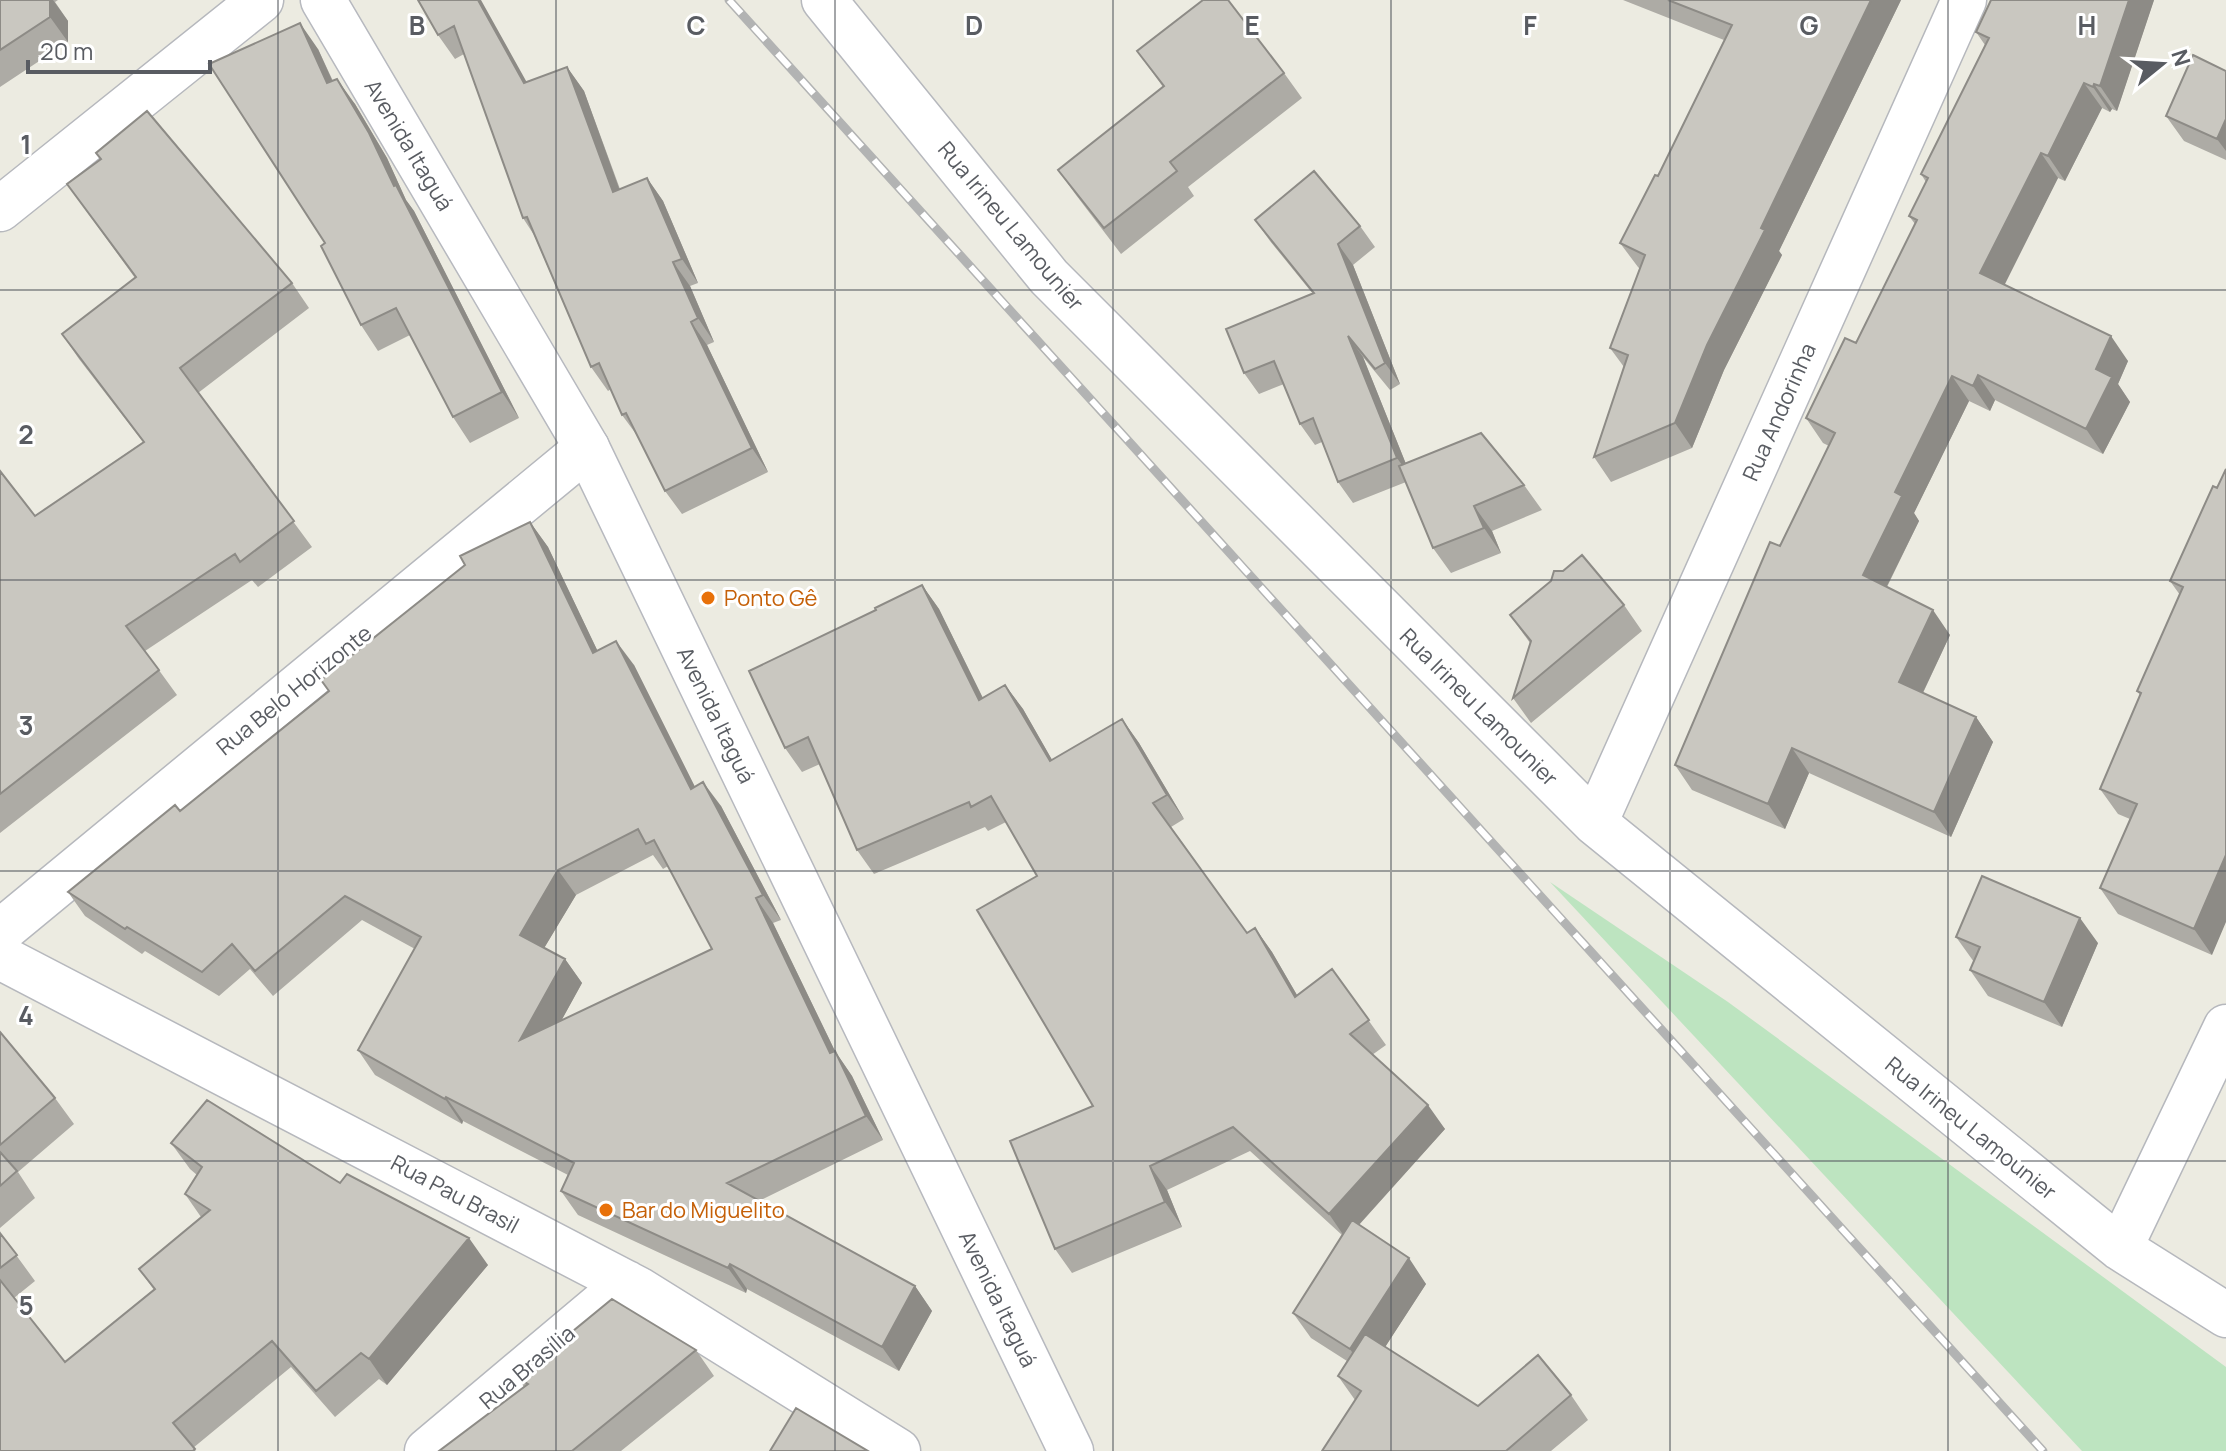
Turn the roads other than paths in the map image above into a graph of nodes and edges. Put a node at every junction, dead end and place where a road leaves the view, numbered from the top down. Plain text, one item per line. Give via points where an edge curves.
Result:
1 (261, 0) edge
2 (323, 0) edge
3 (824, 0) edge
4 (1964, 0) edge
5 (0, 209) edge
6 (587, 448) junction
7 (1595, 823) junction
8 (0, 932) edge
9 (0, 957) edge
10 (2226, 1027) edge
11 (2120, 1248) junction
12 (627, 1283) junction
13 (2226, 1315) edge
14 (427, 1451) edge
15 (898, 1451) edge
16 (1071, 1451) edge

1 - 5 street
2 - 6 street, Avenida Itaguá
3 - 7 street, Rua Irineu Lamounier via 1049,277
4 - 7 street, Rua Andorinha
6 - 8 street, Rua Belo Horizonte
6 - 16 street, Avenida Itaguá
7 - 11 street, Rua Irineu Lamounier
9 - 12 street, Rua Pau Brasil
10 - 11 street
11 - 13 street, Rua Irineu Lamounier
12 - 14 street, Rua Brasília
12 - 15 street, Rua Pau Brasil

